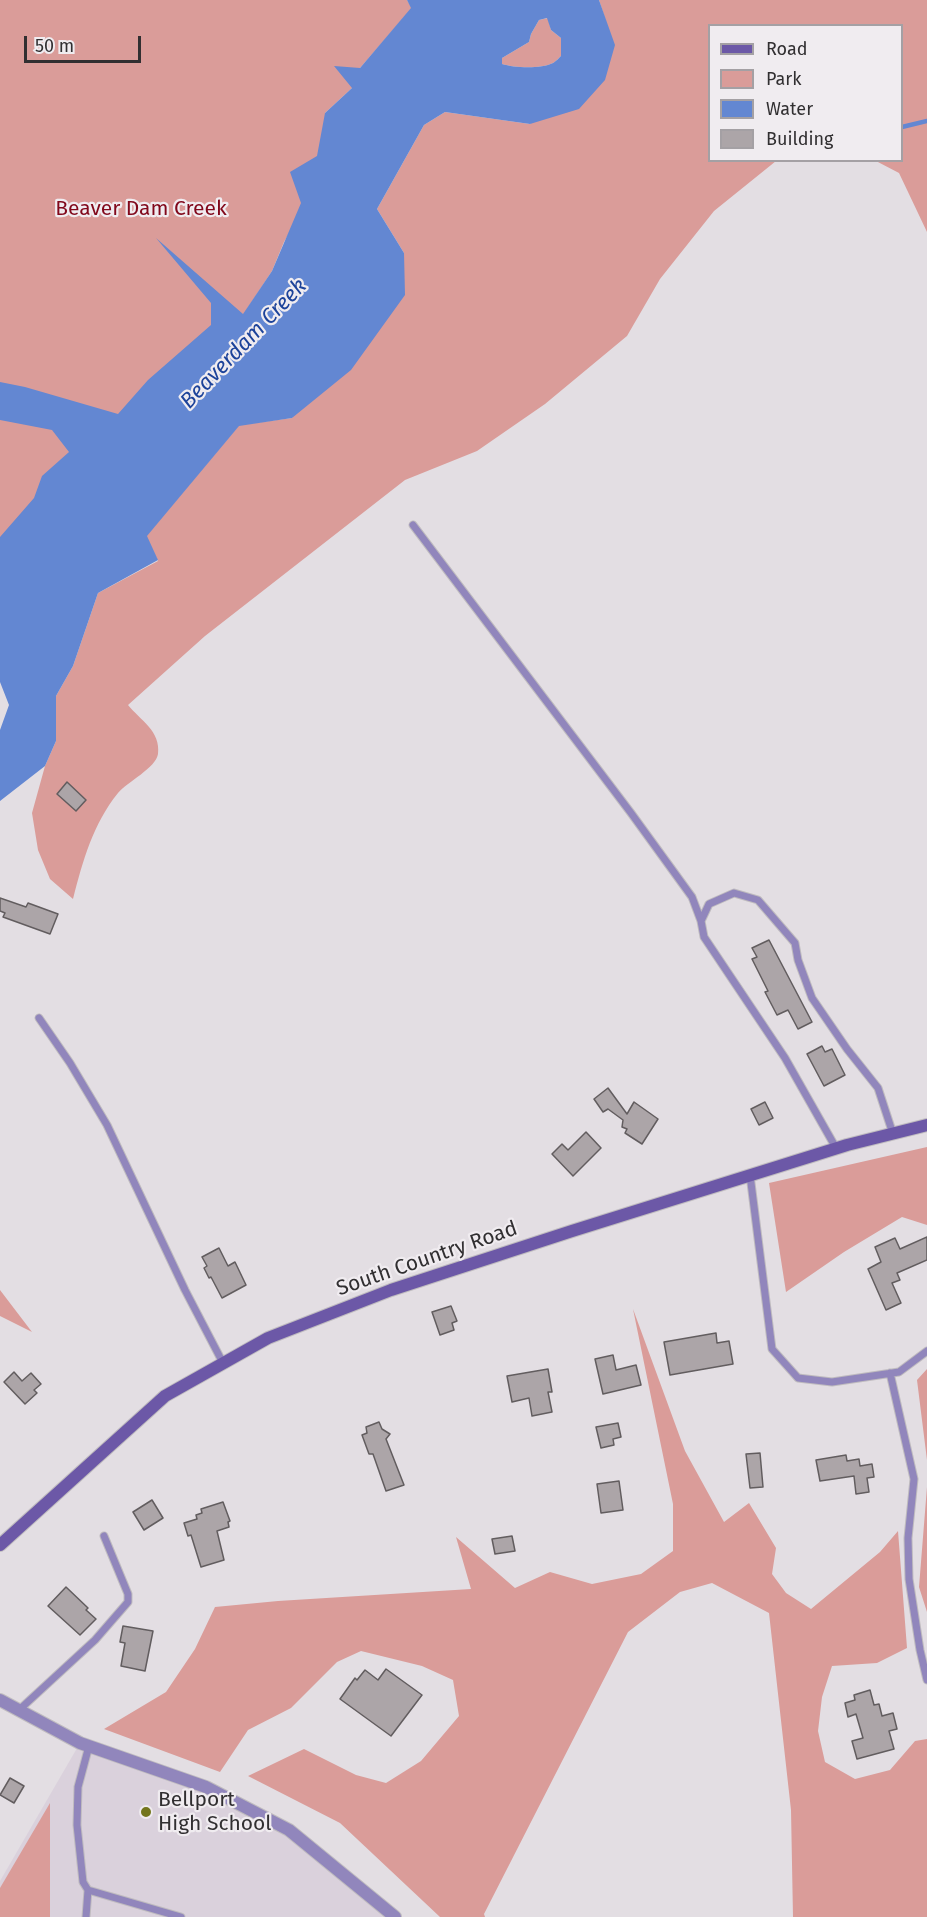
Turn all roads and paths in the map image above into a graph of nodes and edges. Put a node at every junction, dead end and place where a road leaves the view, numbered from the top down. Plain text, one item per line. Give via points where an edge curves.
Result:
1 (413, 525) dead end
2 (701, 921) junction
3 (39, 1018) dead end
4 (927, 1125) edge
5 (893, 1134) junction
6 (836, 1148) junction
7 (750, 1175) junction
8 (927, 1351) edge
9 (223, 1363) junction
10 (890, 1373) junction
11 (104, 1536) dead end
12 (0, 1545) edge
13 (927, 1680) edge
14 (0, 1700) edge
15 (19, 1710) junction
16 (89, 1746) junction
17 (88, 1890) junction
18 (86, 1917) edge
19 (181, 1917) edge
20 (395, 1917) edge

1 - 2 lane via 692,897
2 - 5 lane via 709,904 734,893 758,900 795,943 812,998 878,1088
2 - 6 lane via 704,937 785,1058
3 - 9 lane via 107,1125
4 - 5 main road, South Country Road
5 - 6 main road, South Country Road
6 - 7 main road, South Country Road
7 - 9 main road, South Country Road via 391,1290 268,1338
7 - 10 lane via 772,1349 798,1378 832,1382
8 - 10 lane via 899,1372
9 - 12 main road, South Country Road via 165,1396
10 - 13 lane via 914,1479 908,1538 909,1579
11 - 15 lane via 128,1602 95,1640
14 - 15 street
15 - 16 street
16 - 17 lane via 78,1787 77,1825 83,1882
16 - 20 street via 206,1787 289,1830
17 - 18 lane
17 - 19 lane

